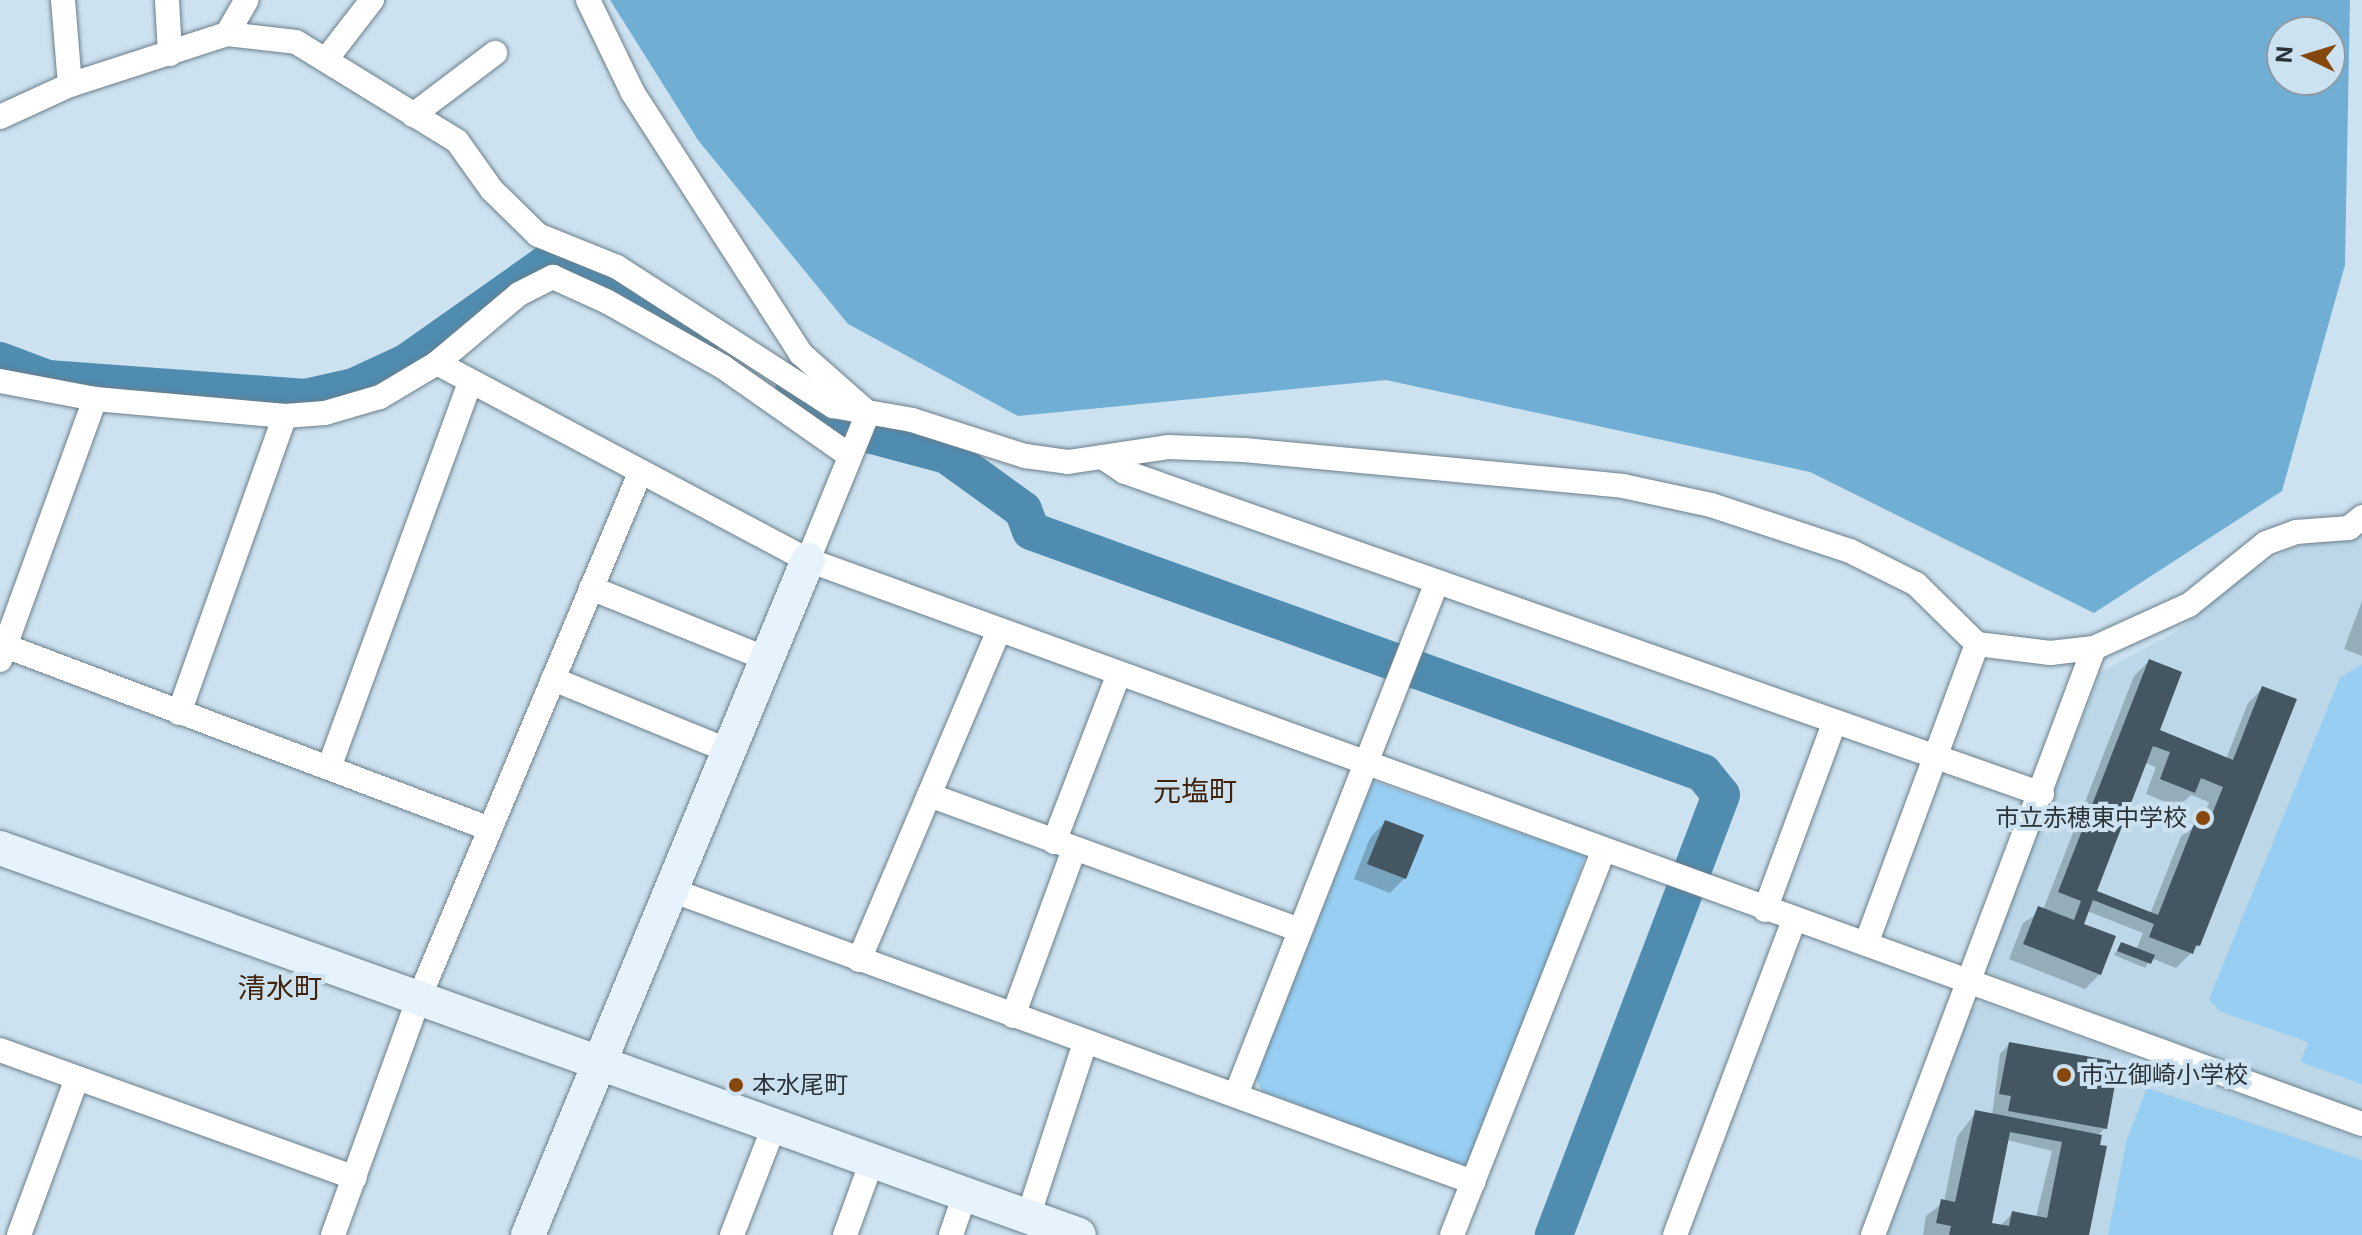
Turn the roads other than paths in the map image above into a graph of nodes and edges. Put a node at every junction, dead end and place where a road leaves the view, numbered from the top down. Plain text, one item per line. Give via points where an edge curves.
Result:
1 (63, 0) edge
2 (167, 0) edge
3 (247, 0) edge
4 (372, 0) edge
5 (588, 0) edge
6 (227, 34) junction
7 (495, 53) dead end
8 (170, 54) junction
9 (328, 57) junction
10 (70, 85) junction
11 (413, 115) junction
12 (0, 117) edge
13 (437, 363) junction
14 (0, 381) edge
15 (470, 383) junction
16 (95, 399) junction
17 (868, 413) junction
18 (285, 416) junction
19 (850, 456) junction
20 (1104, 458) junction
21 (640, 473) junction
22 (2362, 517) edge
23 (808, 560) junction
24 (1437, 582) junction
25 (591, 588) junction
26 (998, 632) junction
27 (1977, 644) junction
28 (2094, 648) junction
29 (2, 650) edge
30 (767, 659) junction
31 (1118, 676) junction
32 (553, 679) junction
33 (179, 713) junction
34 (1834, 723) junction
35 (729, 751) junction
36 (1934, 755) junction
37 (1366, 761) junction
38 (330, 765) junction
39 (2042, 794) junction
40 (929, 795) junction
41 (490, 829) junction
42 (1064, 845) junction
43 (0, 848) edge
44 (1604, 850) junction
45 (671, 890) junction
46 (1765, 910) junction
47 (1794, 920) junction
48 (1298, 929) junction
49 (1866, 944) junction
50 (859, 960) junction
51 (1967, 982) junction
52 (419, 998) junction
53 (1013, 1016) junction
54 (1085, 1043) junction
55 (0, 1050) edge
56 (599, 1063) junction
57 (77, 1078) junction
58 (1237, 1092) junction
59 (2362, 1124) edge
60 (774, 1126) junction
61 (872, 1161) junction
62 (355, 1178) junction
63 (1473, 1182) junction
64 (965, 1194) junction
65 (1028, 1217) junction
66 (1068, 1233) edge
67 (19, 1235) edge
68 (333, 1235) edge
69 (528, 1235) edge
70 (732, 1235) edge
71 (845, 1235) edge
72 (951, 1235) edge
73 (1452, 1235) edge
74 (1675, 1235) edge
75 (1873, 1235) edge

1 - 10 street
2 - 8 street
3 - 6 street
4 - 9 street
5 - 17 street via 633,93 801,354
6 - 8 street
6 - 9 street via 296,42
7 - 11 street
8 - 10 street
9 - 11 street
10 - 12 street
11 - 17 street via 457,141 492,190 538,235 617,267 833,406
13 - 15 street
13 - 18 street via 380,397 325,413
13 - 19 street via 519,294 553,277 723,367
14 - 16 street
15 - 21 street
15 - 38 street
16 - 18 street
16 - 29 street
17 - 19 street
17 - 20 street via 956,432 1025,456 1068,462
18 - 33 street
19 - 23 street
20 - 24 street via 1125,472
20 - 27 street via 1168,447 1244,450 1623,486 1781,525 1861,555 1916,584
21 - 23 street
21 - 25 street
22 - 28 street via 2349,528 2296,532 2266,543 2189,605
23 - 26 street
23 - 30 street
24 - 34 street
24 - 37 street
25 - 30 street
25 - 32 street
26 - 31 street
26 - 40 street
27 - 28 street via 2050,653
27 - 36 street
28 - 39 street
29 - 33 street
30 - 35 street
31 - 37 street
31 - 42 street
32 - 35 street
32 - 41 street
33 - 38 street
34 - 36 street
34 - 46 street
35 - 45 street
36 - 39 street
36 - 49 street
37 - 44 street
37 - 48 street
38 - 41 street
39 - 51 street
40 - 42 street
40 - 50 street
41 - 52 street
42 - 48 street
42 - 53 street
43 - 52 street
44 - 46 street
44 - 63 street
45 - 50 street
45 - 56 street
46 - 47 street
47 - 49 street
47 - 74 street
48 - 58 street
49 - 51 street
50 - 53 street
51 - 59 street
51 - 75 street
52 - 56 street
52 - 62 street
53 - 54 street
54 - 58 street
54 - 65 street
55 - 57 street
56 - 60 street
56 - 69 street
57 - 62 street
57 - 67 street
58 - 63 street
60 - 61 street
60 - 70 street
61 - 64 street
61 - 71 street
62 - 68 street
63 - 73 street
64 - 65 street
64 - 72 street
65 - 66 street

